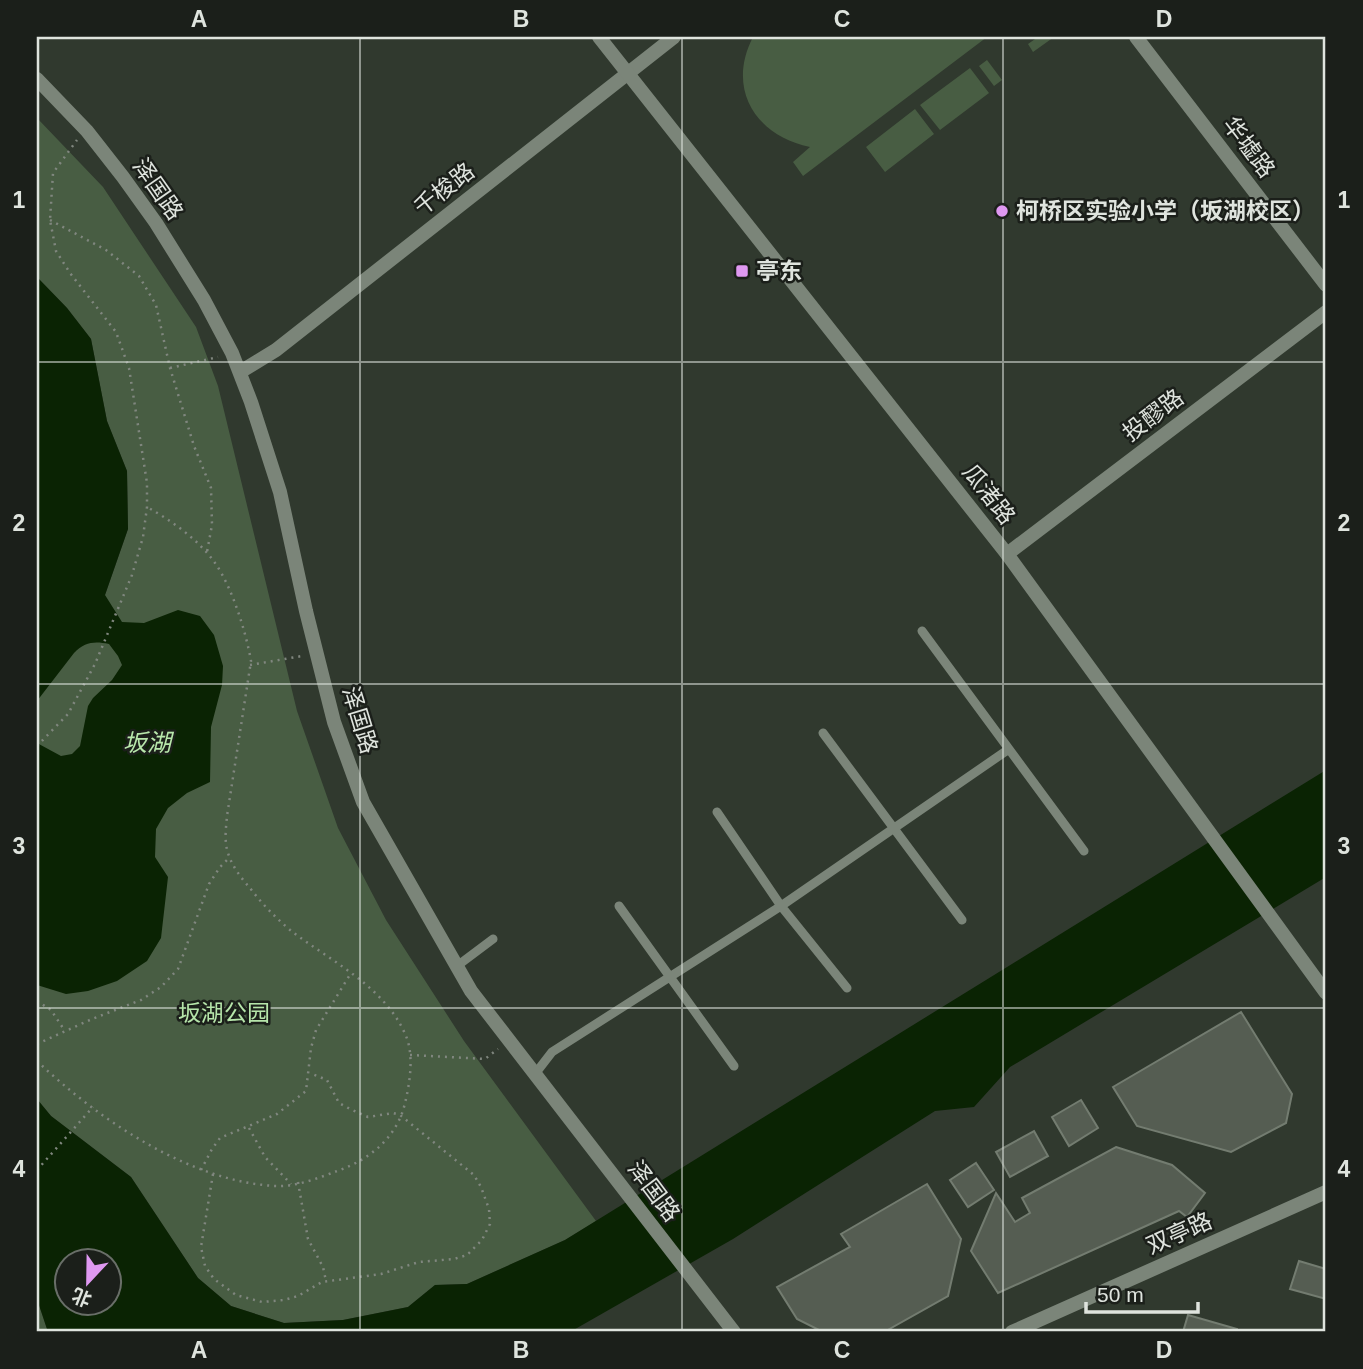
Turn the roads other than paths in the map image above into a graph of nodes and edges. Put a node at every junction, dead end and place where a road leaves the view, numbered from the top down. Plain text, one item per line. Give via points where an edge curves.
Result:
1 (599, 37) edge
2 (674, 37) edge
3 (1136, 37) edge
4 (628, 73) junction
5 (39, 81) edge
6 (1326, 285) edge
7 (1326, 312) edge
8 (240, 372) junction
9 (1007, 554) junction
10 (922, 631) dead end
11 (823, 733) dead end
12 (1009, 749) junction
13 (717, 812) dead end
14 (895, 828) junction
15 (1084, 851) dead end
16 (619, 906) dead end
17 (781, 906) junction
18 (962, 920) dead end
19 (493, 939) dead end
20 (457, 966) junction
21 (671, 976) junction
22 (847, 988) dead end
23 (1326, 993) edge
24 (734, 1066) dead end
25 (536, 1074) junction
26 (1326, 1192) edge
27 (733, 1332) edge
28 (1012, 1332) edge

1 - 4 street, 瓜渚路
2 - 4 street, 千梭路
3 - 6 street, 华墟路
4 - 8 street, 千梭路 via 276,350
4 - 9 street, 瓜渚路
5 - 8 street, 泽国路 via 87,131 156,223 204,300
7 - 9 street, 投醪路
8 - 20 street, 泽国路 via 280,492 334,722 363,802
9 - 23 street, 瓜渚路
10 - 12 lane
11 - 14 lane
12 - 14 lane
12 - 15 lane
13 - 17 lane
14 - 17 lane
14 - 18 lane
16 - 21 lane
17 - 21 lane
17 - 22 lane
19 - 20 lane
20 - 25 street, 泽国路
21 - 24 lane
21 - 25 lane via 552,1052
25 - 27 street, 泽国路
26 - 28 street, 双亭路

